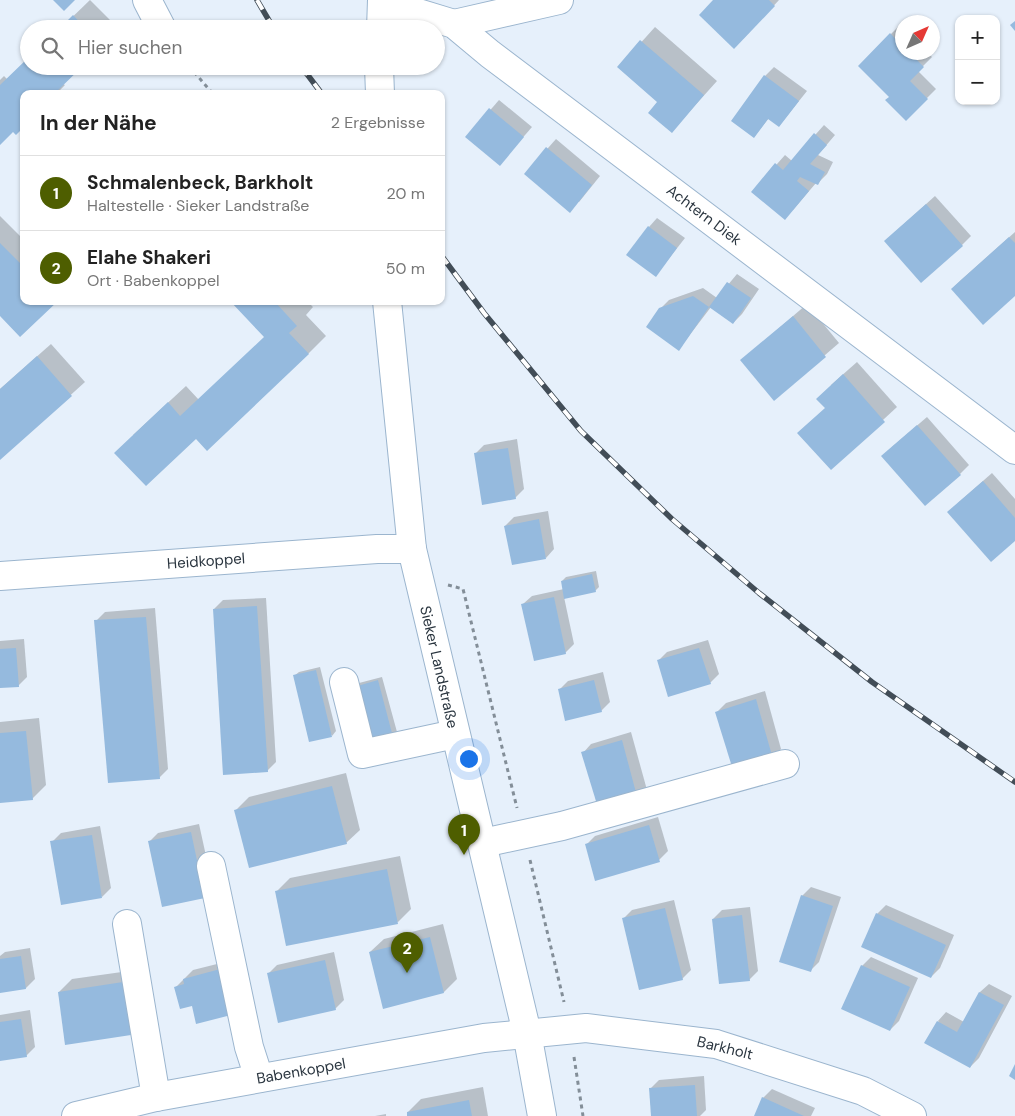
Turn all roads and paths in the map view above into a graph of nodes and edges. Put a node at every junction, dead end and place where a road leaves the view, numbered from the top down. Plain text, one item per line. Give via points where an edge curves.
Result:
1 (147, 0) edge
2 (559, 0) edge
3 (382, 1) edge
4 (157, 20) edge
5 (381, 20) edge
6 (441, 20) edge
7 (445, 21) edge
8 (454, 24) junction
9 (197, 75) edge
10 (210, 90) edge
11 (387, 305) edge
12 (1015, 450) edge
13 (412, 549) junction
14 (0, 576) edge
15 (344, 682) dead end
16 (455, 734) junction
17 (785, 764) dead end
18 (483, 843) junction
19 (211, 866) dead end
20 (127, 924) dead end
21 (527, 1033) junction
22 (260, 1078) junction
23 (156, 1098) junction
24 (76, 1116) edge
25 (542, 1116) edge
26 (912, 1116) edge

1 - 4 street
2 - 8 street
3 - 5 street
3 - 6 street, Achtern Diek
7 - 8 street, Achtern Diek
8 - 12 street, Achtern Diek
9 - 10 path
11 - 13 street, Sieker Landstraße
13 - 14 street, Heidkoppel
13 - 16 street, Sieker Landstraße
15 - 16 street via 362,754
16 - 18 street, Sieker Landstraße
17 - 18 street via 562,826
18 - 21 street, Sieker Landstraße
19 - 22 street via 249,1046
20 - 23 street
21 - 22 street, Babenkoppel
21 - 25 street, Sieker Landstraße
21 - 26 street, Barkholt via 586,1028 716,1044 862,1092
22 - 23 street, Babenkoppel
23 - 24 street, Babenkoppel

